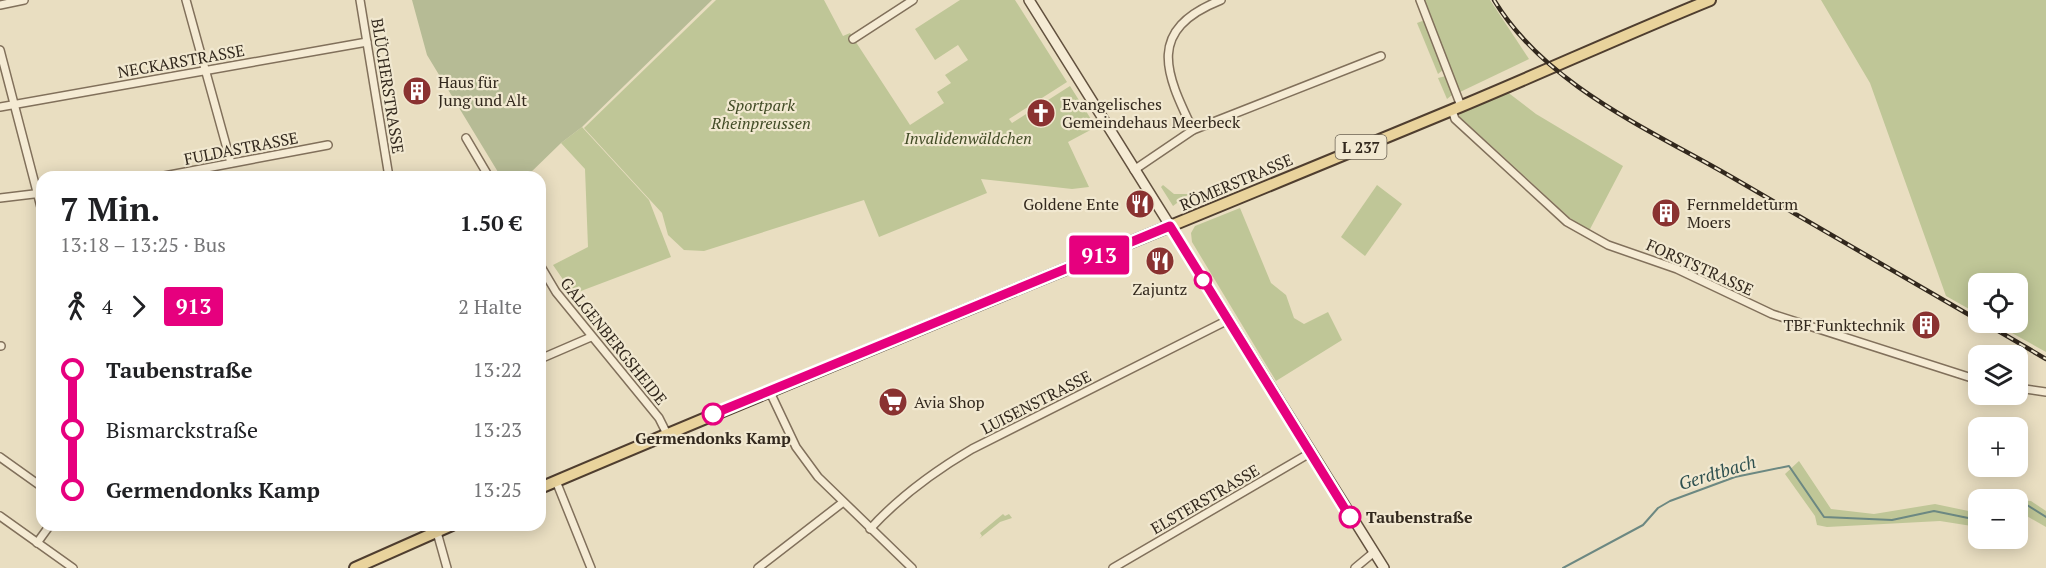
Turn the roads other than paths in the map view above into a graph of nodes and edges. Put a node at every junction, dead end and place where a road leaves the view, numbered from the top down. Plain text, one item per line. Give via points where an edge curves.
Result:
1 (24, 0) edge
2 (186, 0) edge
3 (360, 0) edge
4 (913, 0) edge
5 (1029, 0) edge
6 (1221, 0) edge
7 (1420, 0) edge
8 (1710, 0) edge
9 (0, 5) edge
10 (853, 39) dead end
11 (367, 42) junction
12 (0, 50) edge
13 (1381, 56) dead end
14 (205, 70) junction
15 (15, 104) junction
16 (0, 107) edge
17 (1456, 108) junction
18 (1193, 130) junction
19 (466, 138) dead end
20 (328, 145) dead end
21 (231, 163) junction
22 (1134, 170) junction
23 (190, 171) edge
24 (388, 171) edge
25 (485, 171) edge
26 (36, 179) edge
27 (36, 194) edge
28 (0, 198) edge
29 (1170, 226) junction
30 (546, 275) edge
31 (1228, 320) junction
32 (591, 337) junction
33 (546, 356) edge
34 (1968, 377) edge
35 (2028, 389) edge
36 (769, 390) junction
37 (2046, 392) edge
38 (667, 434) junction
39 (1310, 453) junction
40 (0, 457) edge
41 (556, 481) junction
42 (36, 483) edge
43 (546, 485) edge
44 (842, 503) junction
45 (0, 516) edge
46 (870, 530) junction
47 (46, 531) edge
48 (429, 531) edge
49 (436, 531) edge
50 (37, 543) junction
51 (1373, 554) junction
52 (73, 568) edge
53 (355, 568) edge
54 (447, 568) edge
55 (591, 568) edge
56 (758, 568) edge
57 (912, 568) edge
58 (1113, 568) edge
59 (1355, 568) edge
60 (1384, 568) edge

1 - 9 street
2 - 14 street
3 - 11 street, BLÜCHERSTRASSE
4 - 10 street
5 - 22 main road
6 - 18 street via 1187,18 1174,34 1169,49 1170,81
7 - 17 street, FORSTSTRASSE
8 - 17 main road, RÖMERSTRASSE / L 237
11 - 14 street, NECKARSTRASSE
11 - 24 street, BLÜCHERSTRASSE
12 - 15 street
13 - 18 street
14 - 15 street, NECKARSTRASSE
14 - 21 street
15 - 16 street, NECKARSTRASSE
15 - 26 street
17 - 29 main road, RÖMERSTRASSE / L 237
17 - 34 street, FORSTSTRASSE via 1455,119 1567,222 1588,236 1677,269 1772,314
18 - 22 street
19 - 25 street
20 - 21 street, FULDASTRASSE
21 - 23 street, FULDASTRASSE
22 - 29 main road
27 - 28 street
29 - 31 main road
29 - 36 main road, RÖMERSTRASSE / L 237
30 - 32 street, GALGENBERGSHEIDE
31 - 39 main road
31 - 46 street, LUISENSTRASSE via 972,449 912,488
32 - 33 street
32 - 38 street, GALGENBERGSHEIDE via 659,418
35 - 37 street
36 - 38 main road, RÖMERSTRASSE / L 237
36 - 44 street via 796,447
38 - 41 main road, RÖMERSTRASSE / L 237
39 - 51 main road
39 - 58 street, ELSTERSTRASSE
40 - 42 street
41 - 43 main road, RÖMERSTRASSE / L 237
41 - 55 street
44 - 46 street
44 - 56 street
45 - 50 street
46 - 57 street
47 - 50 street
48 - 53 main road
49 - 54 street
50 - 52 street
51 - 59 street
51 - 60 main road

